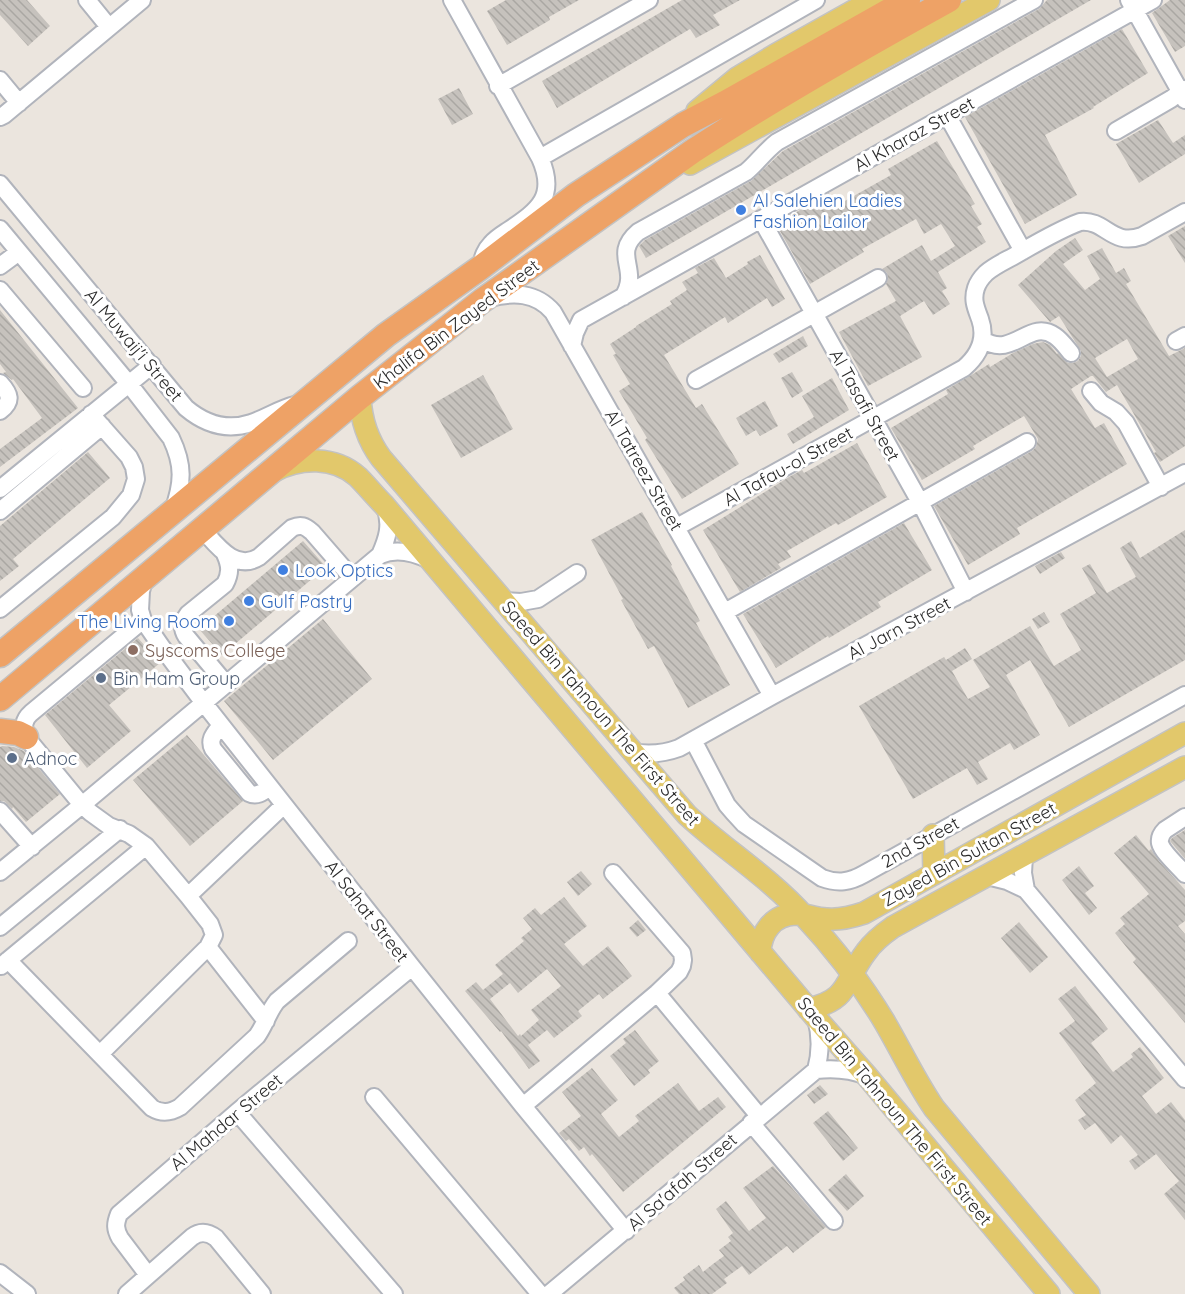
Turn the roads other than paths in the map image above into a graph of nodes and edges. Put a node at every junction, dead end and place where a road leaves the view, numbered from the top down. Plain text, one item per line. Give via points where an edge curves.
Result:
1 (87, 0) edge
2 (142, 0) edge
3 (452, 0) edge
4 (816, 0) edge
5 (873, 0) edge
6 (908, 0) edge
7 (949, 0) edge
8 (989, 0) edge
9 (1034, 0) edge
10 (1153, 0) edge
11 (644, 1) edge
12 (1132, 5) edge
13 (109, 27) junction
14 (0, 80) edge
15 (498, 86) junction
16 (1183, 94) edge
17 (19, 103) junction
18 (946, 115) junction
19 (1, 118) edge
20 (683, 125) junction
21 (1116, 131) dead end
22 (540, 158) junction
23 (659, 175) junction
24 (0, 184) edge
25 (1185, 212) edge
26 (761, 219) junction
27 (0, 229) edge
28 (1023, 251) junction
29 (19, 252) junction
30 (0, 266) edge
31 (480, 268) junction
32 (629, 268) junction
33 (658, 277) junction
34 (878, 278) dead end
35 (0, 290) edge
36 (623, 297) junction
37 (483, 300) junction
38 (553, 312) junction
39 (814, 314) junction
40 (581, 320) junction
41 (982, 340) junction
42 (572, 346) junction
43 (1071, 353) dead end
44 (152, 365) junction
45 (696, 380) dead end
46 (0, 383) edge
47 (129, 384) junction
48 (83, 388) dead end
49 (1091, 391) dead end
50 (360, 397) junction
51 (304, 402) junction
52 (0, 411) edge
53 (873, 419) junction
54 (97, 420) junction
55 (1027, 442) dead end
56 (271, 472) junction
57 (1185, 473) edge
58 (1161, 486) junction
59 (0, 489) edge
60 (920, 502) junction
61 (384, 505) junction
62 (0, 511) edge
63 (173, 511) junction
64 (677, 527) junction
65 (201, 529) junction
66 (225, 554) junction
67 (380, 555) junction
68 (429, 560) junction
69 (577, 573) dead end
70 (145, 577) junction
71 (352, 579) junction
72 (966, 592) junction
73 (538, 599) junction
74 (503, 601) junction
75 (0, 609) edge
76 (725, 612) junction
77 (143, 620) junction
78 (531, 634) junction
79 (0, 655) edge
80 (226, 684) junction
81 (1185, 695) edge
82 (772, 696) junction
83 (0, 699) edge
84 (203, 702) junction
85 (0, 731) edge
86 (1185, 733) edge
87 (26, 736) junction
88 (693, 740) junction
89 (632, 753) junction
90 (1185, 767) edge
91 (82, 805) junction
92 (284, 805) junction
93 (0, 811) edge
94 (1185, 817) edge
95 (120, 830) junction
96 (933, 835) junction
97 (32, 846) junction
98 (146, 846) junction
99 (1024, 856) junction
100 (0, 872) edge
101 (613, 873) dead end
102 (934, 874) junction
103 (1185, 874) edge
104 (987, 876) junction
105 (1026, 890) junction
106 (188, 896) junction
107 (803, 915) junction
108 (0, 927) edge
109 (348, 941) dead end
110 (208, 947) junction
111 (760, 952) junction
112 (4, 964) edge
113 (412, 967) junction
114 (853, 974) junction
115 (657, 993) junction
116 (812, 1013) junction
117 (266, 1021) junction
118 (100, 1054) junction
119 (816, 1070) junction
120 (867, 1076) junction
121 (1185, 1079) edge
122 (374, 1096) dead end
123 (523, 1106) junction
124 (237, 1112) junction
125 (755, 1120) junction
126 (834, 1221) dead end
127 (626, 1231) junction
128 (0, 1273) edge
129 (148, 1275) junction
130 (27, 1294) edge
131 (127, 1294) edge
132 (262, 1294) edge
133 (394, 1294) edge
134 (540, 1294) edge
135 (549, 1294) edge
136 (1049, 1294) edge
137 (1089, 1294) edge

1 - 13 street
2 - 13 street
3 - 15 street
4 - 22 street
5 - 20 main road via 737,78
6 - 20 highway, Khalifa Bin Zayed Street
7 - 23 highway, Khalifa Bin Zayed Street via 762,108
8 - 23 main road via 700,159
9 - 32 street via 777,142 746,172 644,228 629,242
10 - 12 street, Al Kharaz Street
11 - 15 street
12 - 16 street
12 - 18 street, Al Kharaz Street
13 - 17 street
14 - 17 street
15 - 22 street
16 - 21 street
17 - 19 street
18 - 26 street, Al Kharaz Street
18 - 28 street
20 - 31 highway, Khalifa Bin Zayed Street via 576,195
22 - 31 street via 547,181 541,204 492,243
23 - 37 highway, Khalifa Bin Zayed Street
24 - 44 street, Al Muwaij'i Street
25 - 28 street via 1135,238 1122,238 1096,224 1080,222
26 - 33 street, Al Kharaz Street
26 - 39 street, Al Tasafi Street
27 - 29 street, Al Muwaij'i Street
28 - 41 street via 990,270 978,284 974,297
29 - 30 street
29 - 47 street, Al Muwaij'i Street
31 - 51 highway, Khalifa Bin Zayed Street via 386,335
32 - 33 street via 642,276
32 - 36 street via 629,286
33 - 36 street, Al Kharaz Street
34 - 39 street
35 - 48 street
36 - 40 street, Al Kharaz Street
37 - 38 street, Al Tatreez Street via 527,295
37 - 50 highway, Khalifa Bin Zayed Street
38 - 40 street
38 - 42 street, Al Tatreez Street
39 - 45 street
39 - 53 street, Al Tasafi Street
40 - 42 street
41 - 43 street via 1001,346 1044,331
41 - 53 street, Al Tafau-ol Street via 976,355 964,368
42 - 64 street, Al Tatreez Street
44 - 47 street
44 - 51 street, Al Muwaij'i Street via 186,408 202,420 222,426 251,423
46 - 52 street via 9,399
47 - 54 street
47 - 63 street, Al Muwaij'i Street via 176,448 181,481
49 - 58 street via 1126,423
50 - 56 highway, Khalifa Bin Zayed Street
50 - 74 main road, Saeed Bin Tahnoun The First Street via 363,423 374,447
51 - 63 highway, Khalifa Bin Zayed Street
53 - 60 street, Al Tasafi Street
53 - 64 street, Al Tafau-ol Street
54 - 59 street
54 - 62 street
54 - 75 street via 134,468 136,479 131,495 113,517
55 - 60 street
56 - 61 main road, Saeed Bin Tahnoun The First Street via 295,462 334,464 357,476
56 - 65 highway, Khalifa Bin Zayed Street
57 - 58 street, Al Jarn Street
58 - 72 street, Al Jarn Street
60 - 72 street, Al Tasafi Street
60 - 76 street
61 - 67 street via 389,525
61 - 68 main road, Saeed Bin Tahnoun The First Street
63 - 79 highway, Khalifa Bin Zayed Street
64 - 76 street, Al Tatreez Street
65 - 66 street
65 - 70 highway, Khalifa Bin Zayed Street
66 - 71 street via 236,560 254,560 298,525 312,532
66 - 80 street via 230,570 225,584 188,614 182,625 186,636
67 - 68 street via 399,551
67 - 71 street
68 - 111 main road, Saeed Bin Tahnoun The First Street
69 - 73 street
70 - 77 street via 140,600
70 - 83 highway, Khalifa Bin Zayed Street
71 - 80 street
72 - 82 street, Al Jarn Street
73 - 74 street
73 - 78 street
74 - 78 main road, Saeed Bin Tahnoun The First Street
76 - 82 street, Al Tatreez Street
77 - 84 street, Al Sahat Street
77 - 87 street via 27,716 23,726
78 - 89 main road, Saeed Bin Tahnoun The First Street
80 - 84 street
81 - 96 street, 2nd Street
82 - 88 street, Al Jarn Street
84 - 91 street
84 - 92 street, Al Sahat Street
85 - 87 highway
86 - 102 main road, Zayed Bin Sultan Street
87 - 91 street
88 - 89 street, Al Jarn Street via 661,753
88 - 96 street, 2nd Street via 732,812 822,878 852,880
89 - 107 main road, Saeed Bin Tahnoun The First Street via 687,815 764,877
90 - 99 main road, Zayed Bin Sultan Street
91 - 95 street
91 - 97 street
92 - 106 street
92 - 113 street, Al Sahat Street
93 - 97 street
94 - 103 street via 1162,832 1160,839 1161,846
95 - 98 street
95 - 108 street
96 - 102 main road
97 - 100 street
98 - 106 street
98 - 112 street
99 - 104 main road, Zayed Bin Sultan Street
99 - 105 street
101 - 115 street via 682,953 679,972
102 - 107 main road, Zayed Bin Sultan Street via 854,916 824,919
104 - 105 street
104 - 114 main road, Zayed Bin Sultan Street via 883,934 865,952
105 - 121 street
106 - 110 street via 213,929
107 - 111 main road, Zayed Bin Sultan Street via 787,915 773,922 763,936
107 - 114 main road, Saeed Bin Tahnoun The First Street
109 - 117 street via 277,1002
110 - 117 street
110 - 118 street
111 - 116 main road, Saeed Bin Tahnoun The First Street
112 - 118 street
113 - 123 street, Al Sahat Street
113 - 124 street, Al Mahdar Street
114 - 116 main road, Zayed Bin Sultan Street via 836,998
114 - 137 main road, Saeed Bin Tahnoun The First Street via 934,1108
115 - 123 street
115 - 125 street
116 - 119 street via 819,1028
116 - 120 main road, Saeed Bin Tahnoun The First Street
117 - 118 street via 257,1036 180,1107 169,1112 152,1108
119 - 120 street via 847,1070
119 - 125 street, Al Sa'afah Street
120 - 136 main road, Saeed Bin Tahnoun The First Street
122 - 134 street
123 - 127 street, Al Sahat Street
124 - 129 street, Al Mahdar Street via 119,1214 116,1232
124 - 133 street
125 - 126 street
125 - 127 street, Al Sa'afah Street
127 - 135 street, Al Sa'afah Street
128 - 130 street
129 - 131 street
129 - 132 street via 197,1234 207,1233 216,1238

